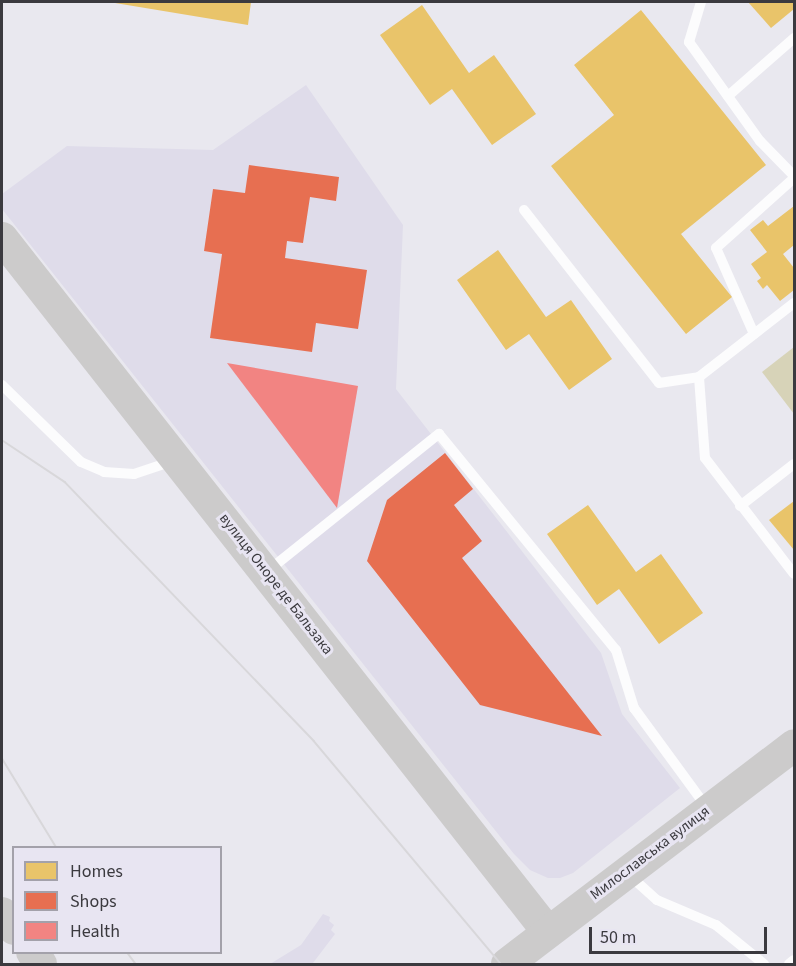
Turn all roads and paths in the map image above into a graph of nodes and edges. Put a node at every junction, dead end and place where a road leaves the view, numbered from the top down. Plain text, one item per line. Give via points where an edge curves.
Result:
1 (701, 2) edge
2 (795, 38) edge
3 (728, 96) junction
4 (795, 177) edge
5 (524, 210) dead end
6 (2, 238) edge
7 (795, 303) edge
8 (754, 334) junction
9 (699, 377) junction
10 (2, 385) edge
11 (178, 459) junction
12 (795, 464) edge
13 (740, 506) junction
14 (266, 572) junction
15 (795, 574) edge
16 (795, 745) edge
17 (708, 809) junction
18 (626, 871) junction
19 (2, 913) edge
20 (12, 926) edge
21 (548, 932) junction
22 (795, 960) edge
23 (507, 964) edge
24 (764, 964) edge
25 (789, 964) edge

1 - 3 lane via 689,42
2 - 3 lane
3 - 4 lane via 760,141
4 - 8 lane via 716,248
5 - 9 lane via 659,383
6 - 11 street, вулиця Оноре де Бальзака
7 - 8 lane
8 - 9 lane
9 - 13 lane via 705,458
10 - 11 lane via 81,462 104,472 134,474
11 - 14 street, вулиця Оноре де Бальзака
12 - 13 lane
13 - 15 lane
14 - 17 lane via 439,434 616,650 634,708
14 - 21 street, вулиця Оноре де Бальзака
16 - 17 street, Милославська вулиця
17 - 18 street, Милославська вулиця
18 - 21 street, Милославська вулиця
18 - 24 lane via 657,900 716,925
19 - 20 street
21 - 23 street, Милославська вулиця
22 - 25 lane

